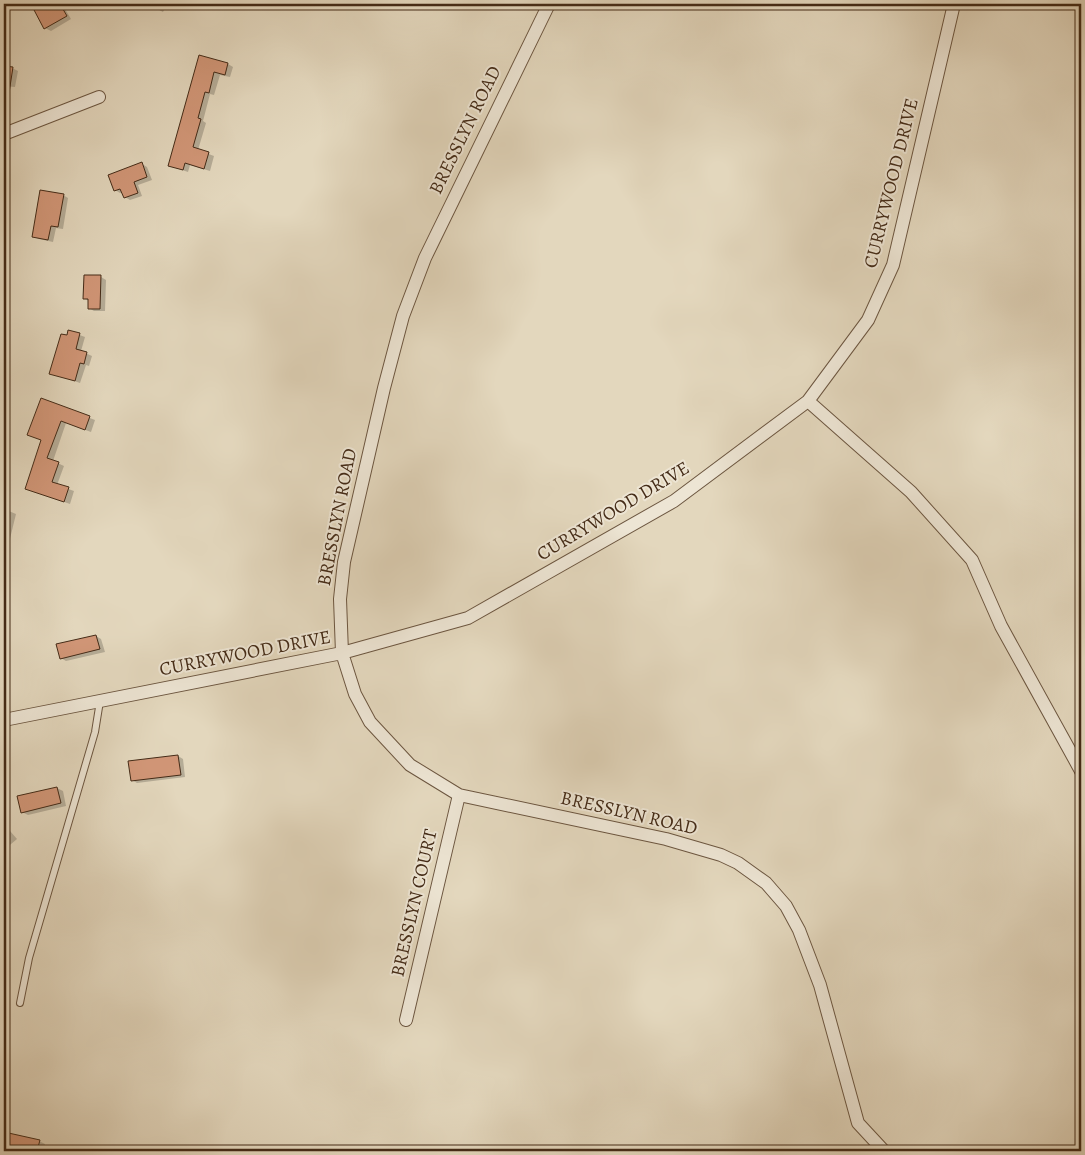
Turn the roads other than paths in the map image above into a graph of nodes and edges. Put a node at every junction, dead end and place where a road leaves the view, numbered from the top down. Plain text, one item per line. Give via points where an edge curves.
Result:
1 (549, 4) edge
2 (954, 4) edge
3 (99, 96) dead end
4 (4, 134) edge
5 (808, 401) junction
6 (342, 653) junction
7 (100, 701) junction
8 (4, 720) edge
9 (1081, 771) edge
10 (459, 795) junction
11 (20, 1003) dead end
12 (406, 1020) dead end
13 (884, 1151) edge

1 - 6 street, BRESSLYN ROAD via 425,258 403,316 344,562 340,599
2 - 5 street, CURRYWOOD DRIVE via 893,265 868,320
3 - 4 street
5 - 6 street, CURRYWOOD DRIVE via 674,501 468,618
5 - 9 street via 911,492 972,560 1001,626
6 - 7 street, CURRYWOOD DRIVE
6 - 10 street, BRESSLYN ROAD via 355,694 370,722 410,765
7 - 8 street, CURRYWOOD DRIVE
7 - 11 lane via 29,958
10 - 12 street, BRESSLYN COURT
10 - 13 street, BRESSLYN ROAD via 666,839 721,855 766,883 786,906 799,930 816,976 858,1123

